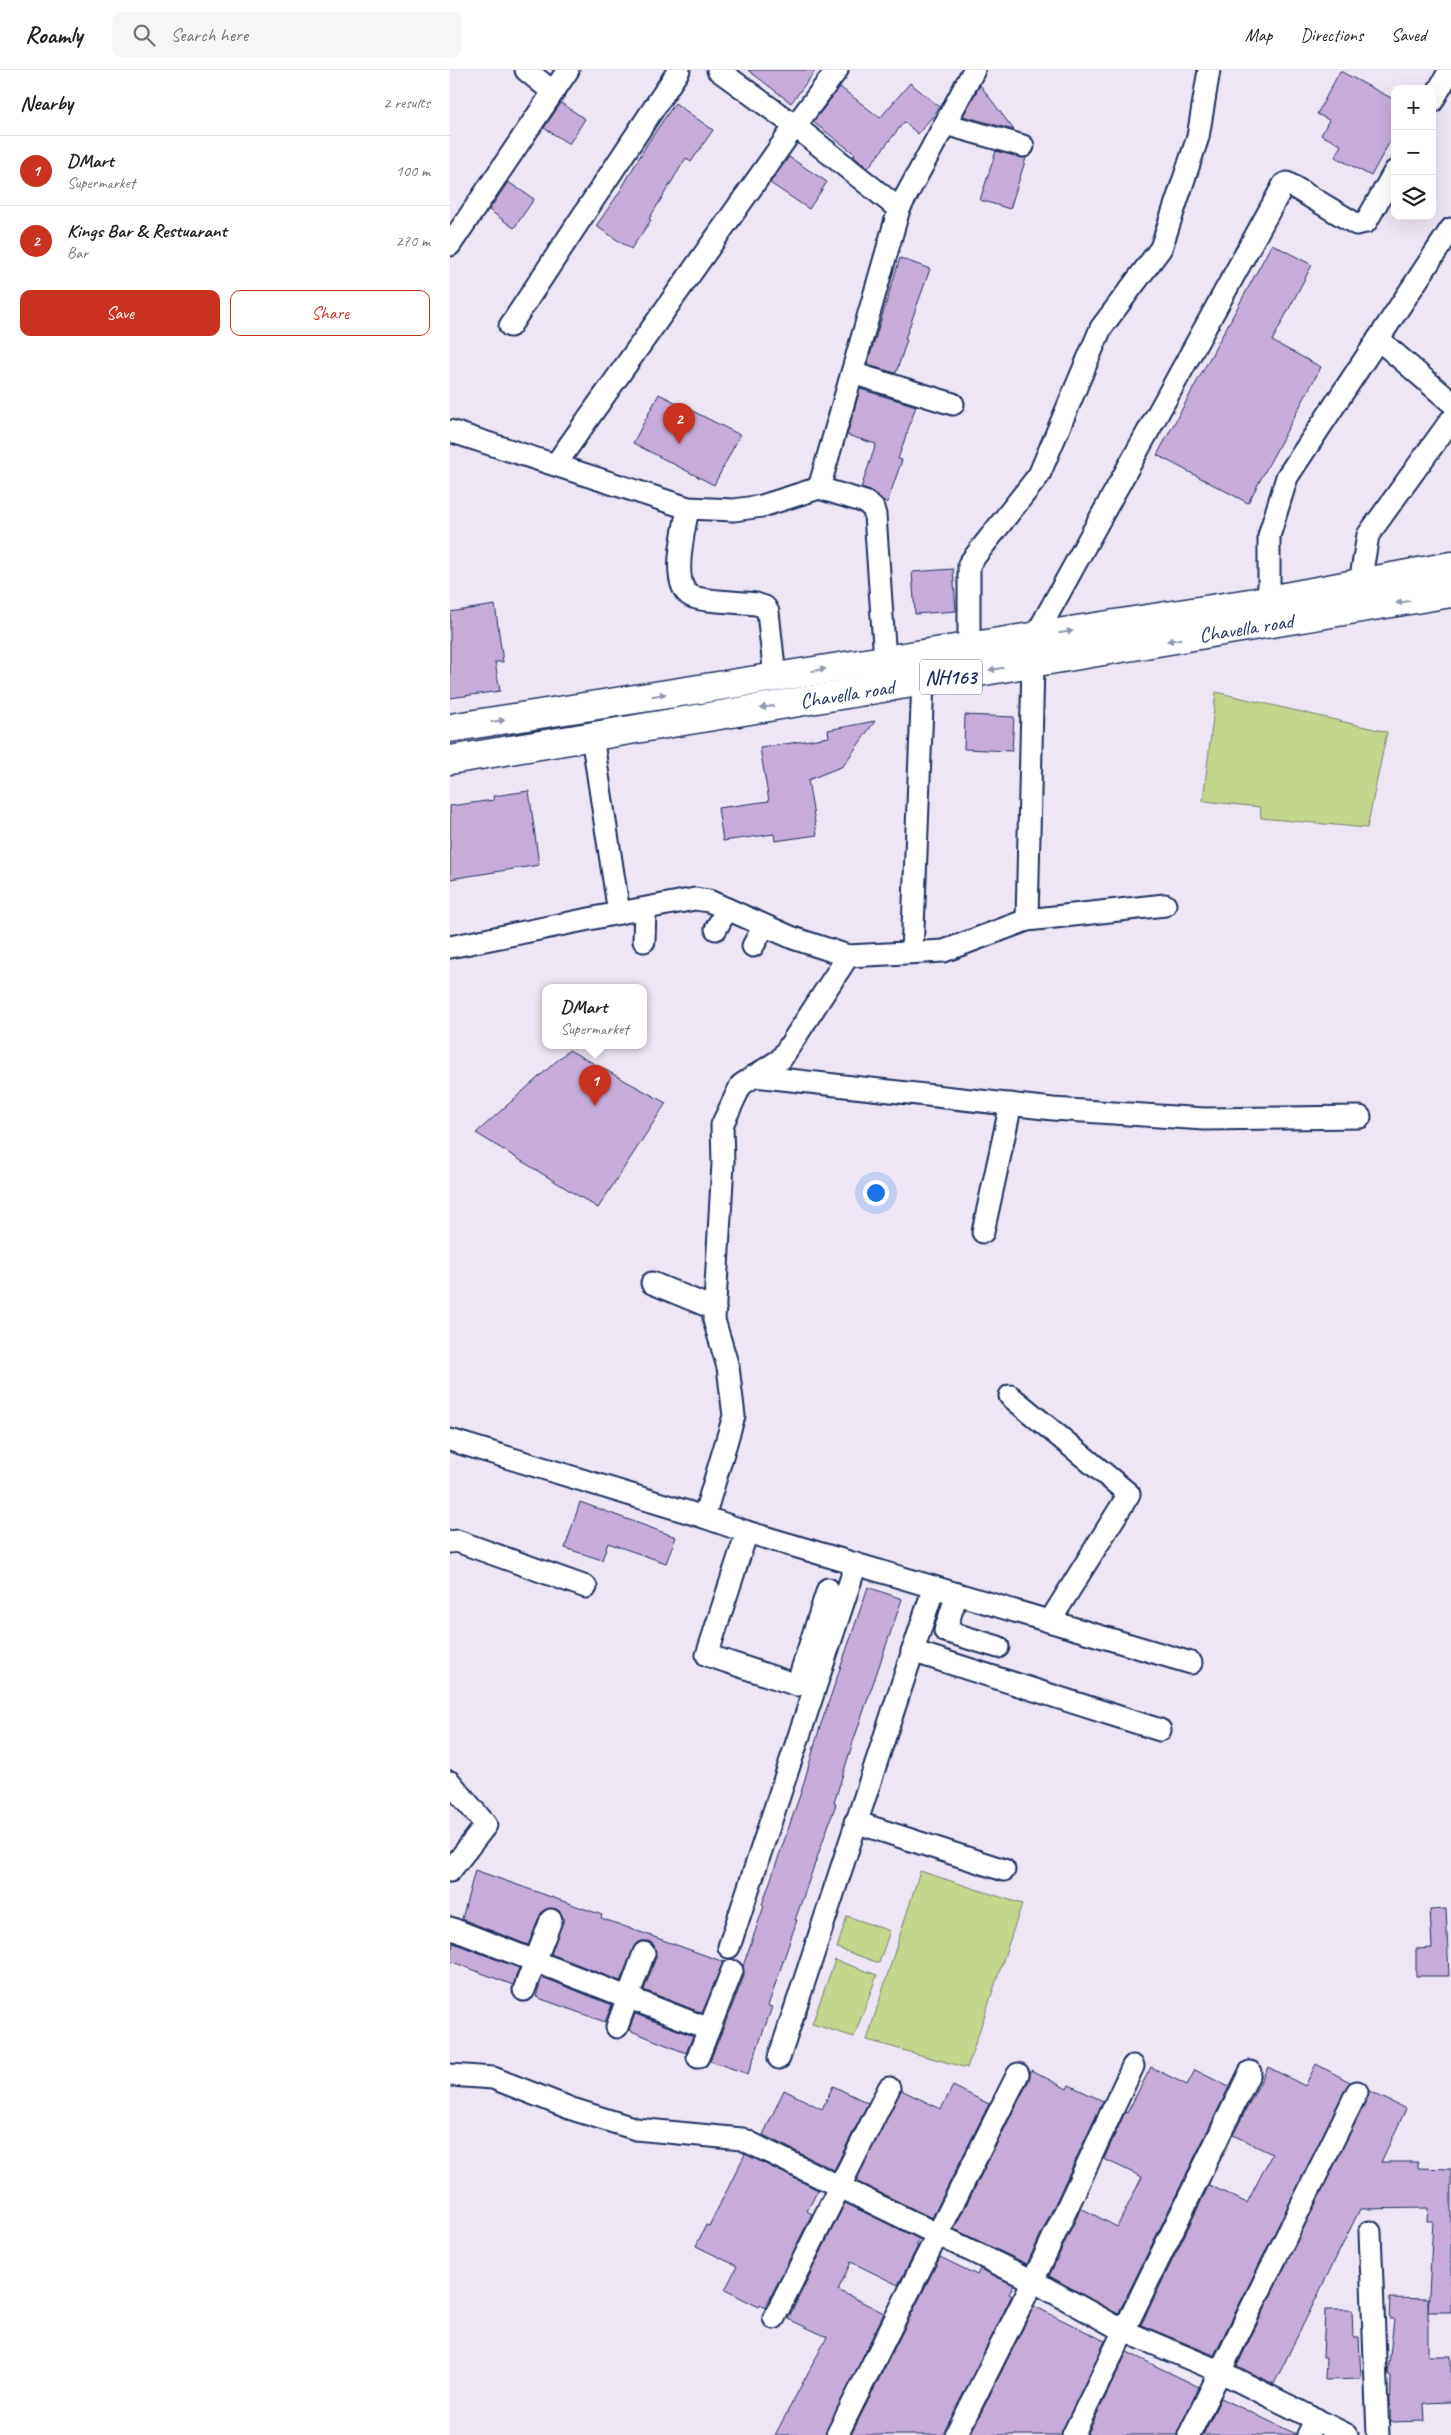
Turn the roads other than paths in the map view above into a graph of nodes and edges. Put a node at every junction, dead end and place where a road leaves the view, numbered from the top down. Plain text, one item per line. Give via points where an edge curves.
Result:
1 (526, 70) edge
2 (568, 70) edge
3 (679, 70) edge
4 (718, 70) edge
5 (837, 70) edge
6 (974, 70) edge
7 (1209, 70) edge
8 (1450, 70) edge
9 (553, 92) junction
10 (1436, 95) edge
11 (945, 124) junction
12 (795, 126) junction
13 (1023, 146) dead end
14 (1393, 175) edge
15 (899, 208) junction
16 (1451, 228) edge
17 (453, 234) edge
18 (510, 326) dead end
19 (1378, 339) junction
20 (852, 373) junction
21 (1451, 402) edge
22 (953, 404) dead end
23 (1451, 420) edge
24 (450, 432) edge
25 (556, 464) junction
26 (819, 488) junction
27 (688, 508) junction
28 (1451, 566) edge
29 (1362, 571) junction
30 (1451, 594) edge
31 (1269, 600) junction
32 (969, 647) junction
33 (1034, 650) junction
34 (886, 660) junction
35 (775, 677) junction
36 (924, 681) junction
37 (450, 728) edge
38 (592, 736) junction
39 (450, 760) edge
40 (1165, 906) dead end
41 (645, 909) junction
42 (727, 909) junction
43 (618, 913) junction
44 (1027, 920) junction
45 (764, 926) junction
46 (716, 929) dead end
47 (644, 941) dead end
48 (753, 946) dead end
49 (450, 947) edge
50 (912, 952) junction
51 (848, 956) junction
52 (754, 1076) junction
53 (1011, 1104) junction
54 (1360, 1117) dead end
55 (983, 1232) dead end
56 (652, 1283) dead end
57 (715, 1308) junction
58 (1010, 1396) dead end
59 (450, 1440) edge
60 (704, 1517) junction
61 (747, 1532) junction
62 (450, 1542) edge
63 (856, 1564) junction
64 (586, 1587) dead end
65 (934, 1587) junction
66 (828, 1589) dead end
67 (957, 1594) junction
68 (1050, 1621) junction
69 (998, 1647) dead end
70 (912, 1651) junction
71 (1191, 1663) dead end
72 (1160, 1730) dead end
73 (450, 1782) edge
74 (855, 1822) junction
75 (1004, 1870) dead end
76 (450, 1871) edge
77 (551, 1920) dead end
78 (450, 1928) edge
79 (729, 1947) dead end
80 (644, 1953) dead end
81 (535, 1963) junction
82 (732, 1971) dead end
83 (524, 1990) dead end
84 (628, 1998) junction
85 (617, 2027) dead end
86 (709, 2029) junction
87 (698, 2057) dead end
88 (779, 2058) dead end
89 (1133, 2066) dead end
90 (1250, 2072) dead end
91 (1018, 2074) dead end
92 (450, 2075) edge
93 (889, 2088) dead end
94 (1357, 2092) dead end
95 (840, 2188) junction
96 (1370, 2232) dead end
97 (938, 2235) junction
98 (1033, 2281) junction
99 (774, 2318) dead end
100 (1124, 2331) junction
101 (1221, 2372) junction
102 (1312, 2427) edge
103 (837, 2435) edge
104 (956, 2435) edge
105 (1073, 2435) edge
106 (1189, 2435) edge
107 (1347, 2435) edge
108 (1378, 2435) edge

1 - 9 street
2 - 9 street
3 - 18 street
4 - 12 street
5 - 12 street
6 - 11 street
7 - 32 street via 1198,137 1161,248 1101,328 1039,475 969,564
8 - 10 street
9 - 17 street
11 - 13 street
11 - 15 street
12 - 15 street
12 - 25 street
14 - 33 street via 1362,224 1356,224 1284,184
15 - 20 street
16 - 19 street
19 - 21 street
19 - 31 street via 1287,478 1269,536
20 - 22 street
20 - 26 street
23 - 29 street via 1368,536
24 - 25 street
25 - 27 street
26 - 27 street via 762,506 734,510
26 - 34 street via 865,502 873,508
27 - 35 street via 679,566 684,589 697,598 765,607
28 - 29 highway, Chavella road / NH163
29 - 31 highway, Chavella road / NH163
30 -> 33 highway, Chavella road / NH163
33 -> 31 highway, Chavella road / NH163
32 - 33 highway, Chavella road / NH163
32 - 34 highway, Chavella road / NH163
33 -> 36 highway, Chavella road / NH163
33 - 44 street
35 -> 34 highway, Chavella road / NH163
37 -> 35 highway, Chavella road / NH163
36 -> 38 highway, Chavella road / NH163
36 - 50 street
38 - 39 highway, Chavella road / NH163
38 - 43 street
40 - 44 street
41 - 42 street via 695,899
41 - 43 street
41 - 47 street
42 - 45 street
42 - 46 street
43 - 49 street
44 - 50 street via 944,951
45 - 48 street
45 - 51 street
50 - 51 street
51 - 52 street via 781,1058
52 - 53 street
52 - 57 street via 741,1085 722,1125
53 - 54 street via 1204,1119
53 - 55 street
56 - 57 street
57 - 60 street via 714,1320 728,1367 734,1416
58 - 68 street via 1128,1494
59 - 60 street
60 - 61 street
61 - 63 street
61 - 66 street via 706,1655 797,1685
62 - 64 street via 457,1541
63 - 65 street
63 - 79 street
65 - 67 street
65 - 70 street
67 - 68 street
67 - 69 street via 945,1631
68 - 71 street
70 - 72 street
70 - 74 street
73 - 76 street via 486,1825
74 - 75 street
74 - 88 street
77 - 81 street
78 - 81 street
80 - 84 street
81 - 83 street
81 - 84 street
82 - 86 street
84 - 85 street
84 - 86 street
86 - 87 street
89 - 98 street
90 - 100 street
91 - 97 street
92 - 95 street via 493,2078 636,2130 742,2139
93 - 95 street
94 - 101 street
95 - 97 street
95 - 99 street
96 - 108 street
97 - 98 street
97 - 103 street
98 - 100 street
98 - 104 street
100 - 101 street
100 - 105 street
101 - 102 street
101 - 106 street
102 - 107 street

